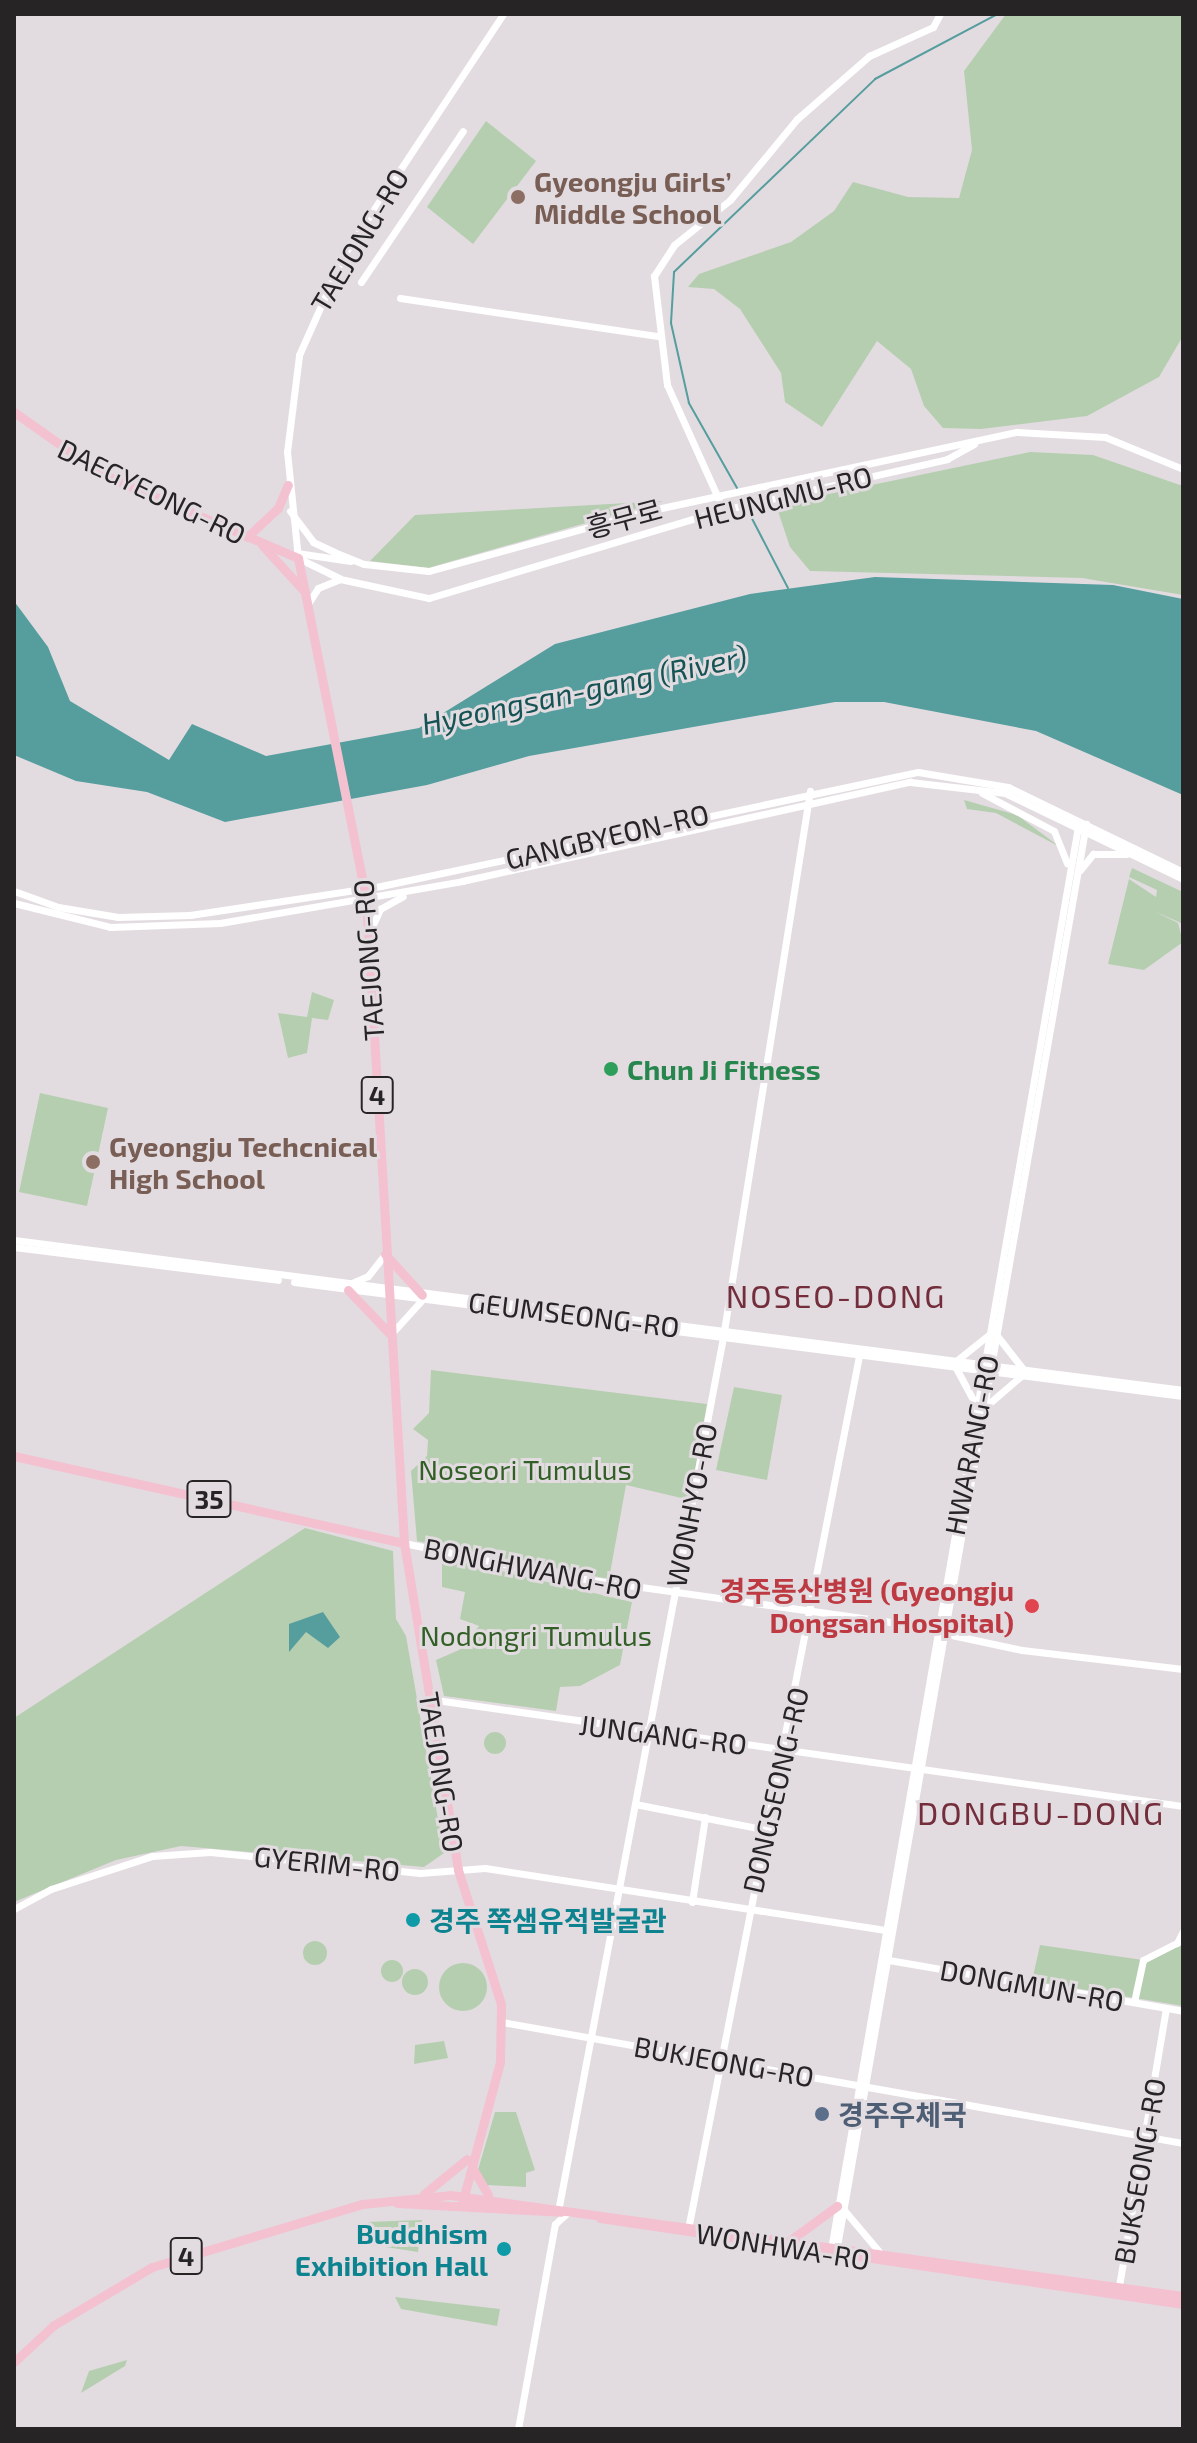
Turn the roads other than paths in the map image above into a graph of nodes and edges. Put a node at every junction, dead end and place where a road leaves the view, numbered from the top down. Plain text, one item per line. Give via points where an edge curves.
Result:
1 (503, 14) edge
2 (940, 14) edge
3 (463, 131) dead end
4 (361, 282) dead end
5 (400, 298) dead end
6 (658, 336) junction
7 (14, 412) edge
8 (979, 442) junction
9 (1183, 469) edge
10 (288, 485) junction
11 (719, 499) junction
12 (723, 510) junction
13 (290, 511) junction
14 (247, 537) junction
15 (260, 543) junction
16 (296, 556) junction
17 (364, 564) junction
18 (340, 579) junction
19 (305, 592) junction
20 (307, 605) junction
21 (955, 775) junction
22 (953, 784) junction
23 (969, 787) junction
24 (810, 791) junction
25 (811, 802) junction
26 (1082, 826) junction
27 (1128, 854) junction
28 (1183, 872) edge
29 (1183, 879) edge
30 (1075, 883) junction
31 (415, 890) junction
32 (1067, 890) junction
33 (14, 891) edge
34 (366, 894) junction
35 (24, 895) junction
36 (17, 905) edge
37 (143, 918) junction
38 (144, 929) junction
39 (368, 936) junction
40 (1047, 1023) junction
41 (14, 1240) edge
42 (14, 1247) edge
43 (385, 1254) junction
44 (148, 1261) junction
45 (348, 1287) junction
46 (388, 1293) junction
47 (422, 1298) junction
48 (995, 1333) junction
49 (723, 1334) junction
50 (390, 1335) junction
51 (860, 1351) junction
52 (956, 1364) junction
53 (989, 1368) junction
54 (1023, 1373) junction
55 (1183, 1393) edge
56 (980, 1413) junction
57 (14, 1456) edge
58 (404, 1543) junction
59 (674, 1593) junction
60 (815, 1611) junction
61 (938, 1632) junction
62 (1183, 1669) edge
63 (429, 1699) junction
64 (649, 1733) junction
65 (786, 1750) junction
66 (915, 1767) junction
67 (635, 1804) junction
68 (1183, 1806) edge
69 (705, 1817) junction
70 (768, 1830) junction
71 (458, 1870) junction
72 (619, 1890) junction
73 (692, 1902) junction
74 (14, 1909) edge
75 (747, 1910) junction
76 (885, 1930) junction
77 (1183, 1931) edge
78 (884, 1959) junction
79 (1134, 2002) junction
80 (1166, 2008) junction
81 (1183, 2011) edge
82 (502, 2022) junction
83 (592, 2038) junction
84 (719, 2060) junction
85 (861, 2085) junction
86 (1144, 2136) junction
87 (1183, 2143) edge
88 (469, 2159) junction
89 (491, 2196) junction
90 (459, 2199) junction
91 (382, 2201) junction
92 (507, 2207) junction
93 (840, 2207) junction
94 (564, 2209) junction
95 (555, 2224) junction
96 (689, 2224) junction
97 (791, 2239) junction
98 (834, 2249) junction
99 (881, 2254) junction
100 (1119, 2286) junction
101 (1183, 2296) edge
102 (1183, 2304) edge
103 (14, 2362) edge
104 (518, 2429) edge

1 - 10 street, TAEJONG-RO via 314,313 291,393
2 - 6 street via 933,27 869,56 797,119 730,200 674,245 652,284
3 - 4 street
5 - 6 street
6 - 11 street via 673,403
7 - 14 main road, DAEGYEONG-RO via 63,453
8 - 9 street, HEUNGMU-RO via 1017,432 1078,432 1123,441
8 - 11 street, 흥무로
8 - 12 street, HEUNGMU-RO via 947,459
10 - 13 street, TAEJONG-RO
10 - 14 main road via 278,508
11 - 12 street
11 - 17 street, 흥무로 via 643,512 438,569
12 - 18 street, HEUNGMU-RO via 429,598
13 - 16 street, TAEJONG-RO
13 - 17 street, 흥무로 via 313,542
14 - 15 main road, DAEGYEONG-RO
15 - 16 main road, DAEGYEONG-RO
15 - 19 main road
16 - 17 street, 흥무로
16 - 18 street
16 - 19 main road, TAEJONG-RO / 4
18 - 20 street via 327,582
19 - 20 main road, TAEJONG-RO / 4
20 - 34 main road, TAEJONG-RO / 4
21 - 22 street
21 - 24 street, GANGBYEON-RO via 918,772
21 - 26 street, GANGBYEON-RO via 1008,787
22 - 23 street, GANGBYEON-RO
22 - 25 street, GANGBYEON-RO via 910,782
23 - 26 street, GANGBYEON-RO via 1005,793
23 - 32 street via 1054,831 1067,848
24 - 25 street, WONHYO-RO
24 - 34 street, GANGBYEON-RO
25 - 31 street, GANGBYEON-RO
25 - 49 street, WONHYO-RO
26 - 27 street, GANGBYEON-RO
26 - 28 street, GANGBYEON-RO
26 - 30 street, HWARANG-RO
26 - 32 street, HWARANG-RO
27 - 29 street, GANGBYEON-RO
27 - 30 street via 1093,854
30 - 40 street, HWARANG-RO
31 - 34 street, GANGBYEON-RO
31 - 39 street via 380,909
32 - 40 street, HWARANG-RO
33 - 35 street, GANGBYEON-RO
34 - 37 street, GANGBYEON-RO
34 - 38 street, GANGBYEON-RO
34 - 39 main road, TAEJONG-RO / 4
35 - 36 street
35 - 37 street, GANGBYEON-RO via 58,907
36 - 38 street, GANGBYEON-RO
37 - 38 street
39 - 43 main road, TAEJONG-RO / 4
40 - 48 street, HWARANG-RO
41 - 44 street, GEUMSEONG-RO
42 - 44 street, GEUMSEONG-RO
43 - 45 street via 368,1276
43 - 46 main road, TAEJONG-RO / 4
43 - 47 main road
44 - 45 street, GEUMSEONG-RO
45 - 46 street, GEUMSEONG-RO
45 - 50 main road
46 - 47 street, GEUMSEONG-RO
46 - 50 main road, TAEJONG-RO / 4
47 - 49 street, GEUMSEONG-RO
47 - 50 street
48 - 52 street
48 - 53 street, HWARANG-RO
48 - 54 street
49 - 51 street, GEUMSEONG-RO
49 - 59 street, WONHYO-RO
50 - 58 main road, TAEJONG-RO / 4
51 - 52 street, GEUMSEONG-RO
51 - 60 street, DONGSEONG-RO
52 - 53 street, GEUMSEONG-RO
52 - 56 street
53 - 54 street, GEUMSEONG-RO
53 - 56 street, HWARANG-RO
54 - 55 street, GEUMSEONG-RO
54 - 55 street, GEUMSEONG-RO
54 - 56 street via 999,1388
56 - 61 street, HWARANG-RO
57 - 58 main road, 35
58 - 59 street, BONGHWANG-RO
58 - 63 main road, TAEJONG-RO / 4
59 - 60 street, BONGHWANG-RO
59 - 64 street, WONHYO-RO
60 - 61 street, BONGHWANG-RO
60 - 65 street, DONGSEONG-RO
61 - 62 street, BONGHWANG-RO
61 - 66 street, HWARANG-RO
63 - 64 street, JUNGANG-RO
63 - 71 main road, TAEJONG-RO / 4
64 - 65 street, JUNGANG-RO
64 - 67 street, WONHYO-RO
65 - 66 street, JUNGANG-RO
65 - 70 street, DONGSEONG-RO
66 - 68 street, JUNGANG-RO
66 - 76 street, HWARANG-RO
66 - 78 street, HWARANG-RO
67 - 69 street
67 - 72 street, WONHYO-RO
69 - 70 street
69 - 73 street
70 - 75 street, DONGSEONG-RO
71 - 72 street, GYERIM-RO
71 - 74 street, GYERIM-RO via 420,1873 186,1851 51,1889
71 - 82 main road, TAEJONG-RO / 4
72 - 73 street, GYERIM-RO
72 - 83 street, WONHYO-RO
73 - 75 street, GYERIM-RO
75 - 76 street, GYERIM-RO
75 - 84 street, DONGSEONG-RO
76 - 78 street, HWARANG-RO
77 - 79 street via 1177,1943 1143,1960
78 - 79 street, DONGMUN-RO
78 - 85 street, HWARANG-RO
79 - 80 street, DONGMUN-RO
80 - 81 street, DONGMUN-RO
80 - 86 street, BUKSEONG-RO
82 - 83 street, BUKJEONG-RO
82 - 88 main road, TAEJONG-RO / 4 via 499,2057
83 - 84 street, BUKJEONG-RO
83 - 94 street, WONHYO-RO
84 - 85 street, BUKJEONG-RO
84 - 96 street, DONGSEONG-RO
85 - 86 street, BUKJEONG-RO
85 - 93 street, HWARANG-RO
86 - 87 street, BUKJEONG-RO
86 - 100 street, BUKSEONG-RO
88 - 89 main road via 475,2183
88 - 90 main road, TAEJONG-RO / 4
88 - 91 main road via 430,2192
89 - 90 main road, WONHWA-RO
89 - 94 main road, WONHWA-RO
90 - 91 main road, WONHWA-RO
90 - 92 main road, WONHWA-RO
91 - 103 main road, WONHWA-RO / 4 via 152,2267 45,2331
92 - 94 main road, WONHWA-RO
92 - 95 street
93 - 97 main road
93 - 98 street, HWARANG-RO
93 - 99 street
94 - 95 street
94 - 96 main road, WONHWA-RO
94 - 98 main road, WONHWA-RO
95 - 104 street
96 - 97 main road, WONHWA-RO
97 - 98 main road, WONHWA-RO
98 - 99 main road, WONHWA-RO
98 - 102 main road, WONHWA-RO
99 - 100 main road, WONHWA-RO
100 - 101 main road, WONHWA-RO

